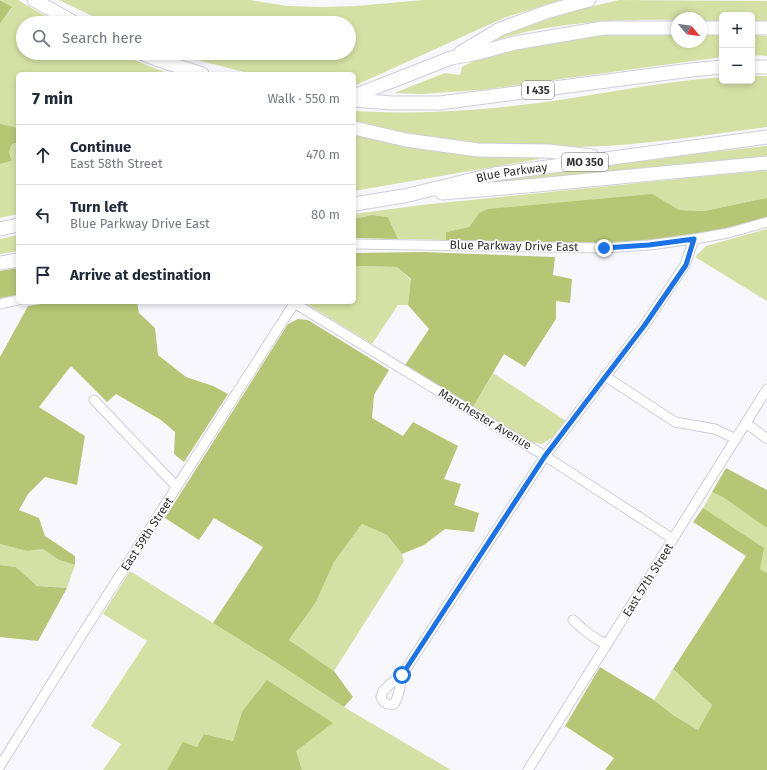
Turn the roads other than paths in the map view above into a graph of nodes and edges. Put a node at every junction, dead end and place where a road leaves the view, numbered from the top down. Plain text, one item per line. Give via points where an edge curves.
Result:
1 (34, 0) edge
2 (589, 0) edge
3 (63, 16) edge
4 (671, 28) edge
5 (707, 28) edge
6 (719, 28) edge
7 (755, 28) edge
8 (767, 28) edge
9 (451, 58) junction
10 (156, 60) edge
11 (719, 67) edge
12 (755, 67) edge
13 (767, 67) edge
14 (195, 72) edge
15 (356, 95) edge
16 (356, 100) edge
17 (356, 128) edge
18 (767, 137) edge
19 (614, 158) junction
20 (767, 163) edge
21 (404, 196) junction
22 (356, 204) edge
23 (767, 222) edge
24 (16, 225) edge
25 (0, 229) edge
26 (694, 239) junction
27 (356, 244) edge
28 (16, 260) edge
29 (0, 263) edge
30 (16, 300) edge
31 (0, 304) edge
32 (293, 304) edge
33 (297, 304) edge
34 (605, 376) junction
35 (767, 390) edge
36 (94, 400) dead end
37 (746, 424) junction
38 (736, 439) junction
39 (767, 439) edge
40 (545, 456) junction
41 (177, 487) junction
42 (673, 540) junction
43 (573, 620) dead end
44 (607, 645) junction
45 (402, 675) dead end
46 (0, 766) edge
47 (528, 770) edge

1 - 3 highway
2 - 9 highway via 500,29
4 - 9 highway via 603,28 515,43
5 - 6 highway
7 - 8 highway
9 - 15 highway
10 - 14 highway
11 - 16 highway, I 435 via 440,103
12 - 13 highway
17 - 19 highway via 406,140 478,150 548,151
18 - 19 highway, Blue Parkway / MO 350
19 - 21 highway, Blue Parkway / MO 350 via 495,174
20 - 21 highway
21 - 22 highway, Blue Parkway / MO 350
23 - 26 street, Blue Parkway Drive East
24 - 25 highway
26 - 27 street, Blue Parkway Drive East via 604,248
26 - 34 street via 686,265 644,326
28 - 29 highway
30 - 31 street
32 - 41 street, East 59th Street
33 - 40 street, Manchester Avenue
34 - 38 street via 675,422 715,429
34 - 40 street
35 - 37 street, East 57th Street
36 - 41 street
37 - 38 street, East 57th Street
37 - 39 street
38 - 42 street, East 57th Street
40 - 42 street, Manchester Avenue
40 - 45 street
41 - 46 street, East 59th Street
42 - 44 street, East 57th Street
43 - 44 street via 591,637
44 - 47 street, East 57th Street

